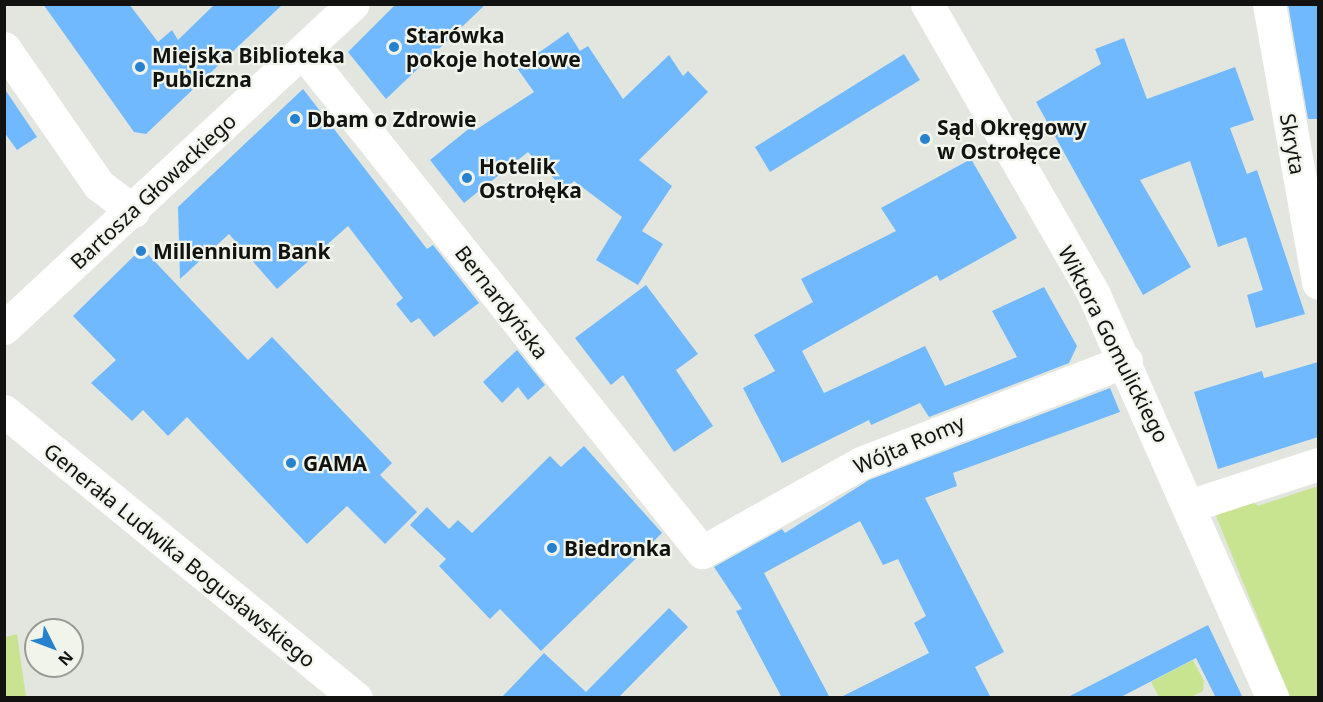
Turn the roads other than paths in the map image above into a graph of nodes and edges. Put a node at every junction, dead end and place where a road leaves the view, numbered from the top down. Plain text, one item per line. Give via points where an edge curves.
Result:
1 (353, 4) edge
2 (927, 4) edge
3 (1269, 4) edge
4 (4, 48) edge
5 (303, 52) junction
6 (133, 211) junction
7 (1318, 283) edge
8 (4, 327) edge
9 (1126, 361) junction
10 (4, 411) edge
11 (1318, 464) edge
12 (1192, 505) junction
13 (702, 552) joint
14 (356, 698) edge
15 (1273, 698) edge

1 - 5 street, Bartosza Głowackiego
2 - 9 street, Wiktora Gomulickiego via 1094,295
3 - 7 street, Skryta
4 - 6 street via 99,185
5 - 6 street, Bartosza Głowackiego
5 - 13 street, Bernardyńska
6 - 8 street, Bartosza Głowackiego
9 - 12 street, Wiktora Gomulickiego
9 - 13 street, Wójta Romy via 861,463
10 - 14 street, Generała Ludwika Bogusławskiego
11 - 12 street
12 - 15 street, Wiktora Gomulickiego

